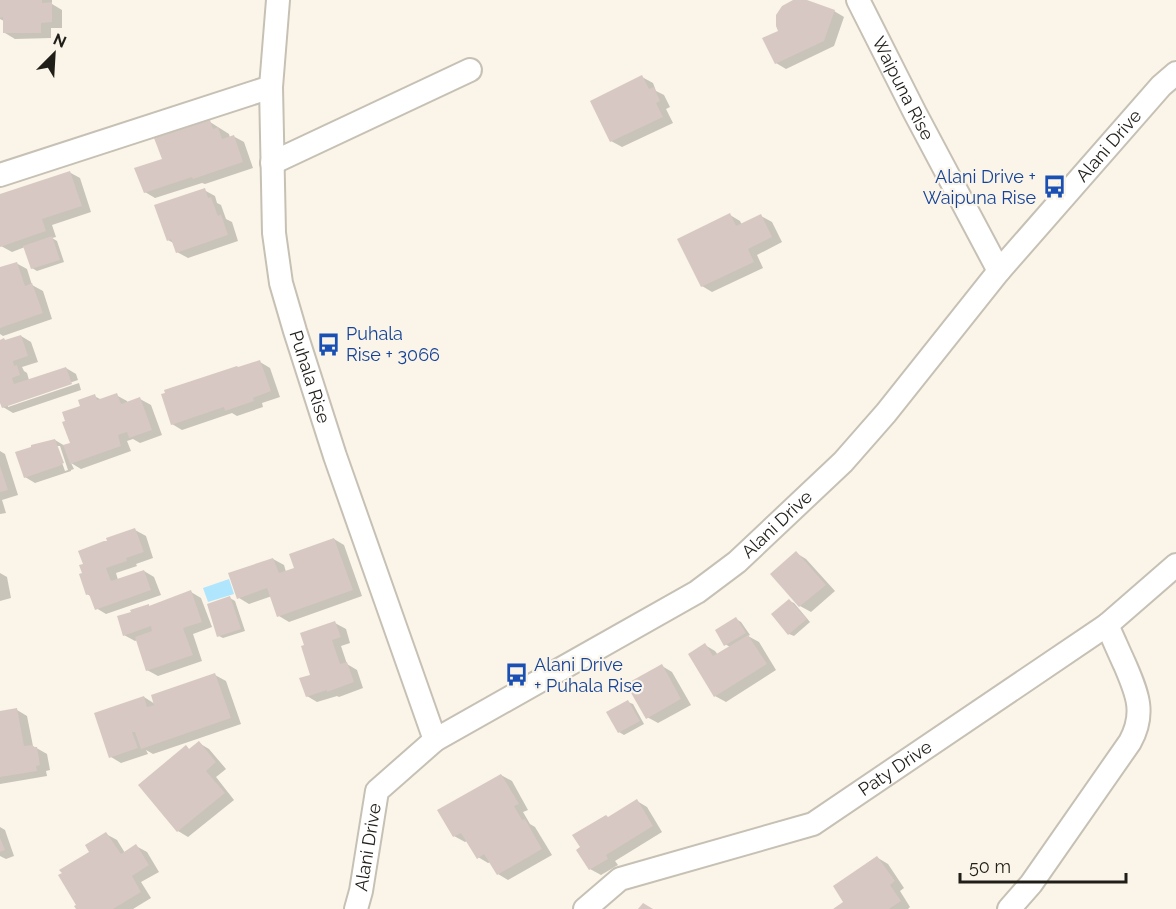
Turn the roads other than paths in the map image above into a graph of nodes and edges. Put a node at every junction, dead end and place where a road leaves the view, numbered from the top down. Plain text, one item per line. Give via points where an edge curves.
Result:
1 (278, 0) edge
2 (858, 0) edge
3 (470, 70) dead end
4 (1176, 73) edge
5 (271, 87) junction
6 (272, 163) junction
7 (0, 175) edge
8 (999, 271) junction
9 (1176, 565) edge
10 (1107, 625) junction
11 (435, 740) junction
12 (356, 909) edge
13 (585, 909) edge
14 (1009, 909) edge

1 - 5 street, Puhala Rise
2 - 8 street, Waipuna Rise
3 - 6 street
4 - 8 street, Alani Drive
5 - 6 street, Puhala Rise
5 - 7 street
6 - 11 street, Puhala Rise via 274,233 281,283 335,456
8 - 11 street, Alani Drive via 843,462 737,562 697,592
9 - 10 street, Paty Drive
10 - 13 street, Paty Drive via 813,824 620,879
10 - 14 street via 1136,692 1137,726 1130,742 1031,884
11 - 12 street, Alani Drive via 377,791

